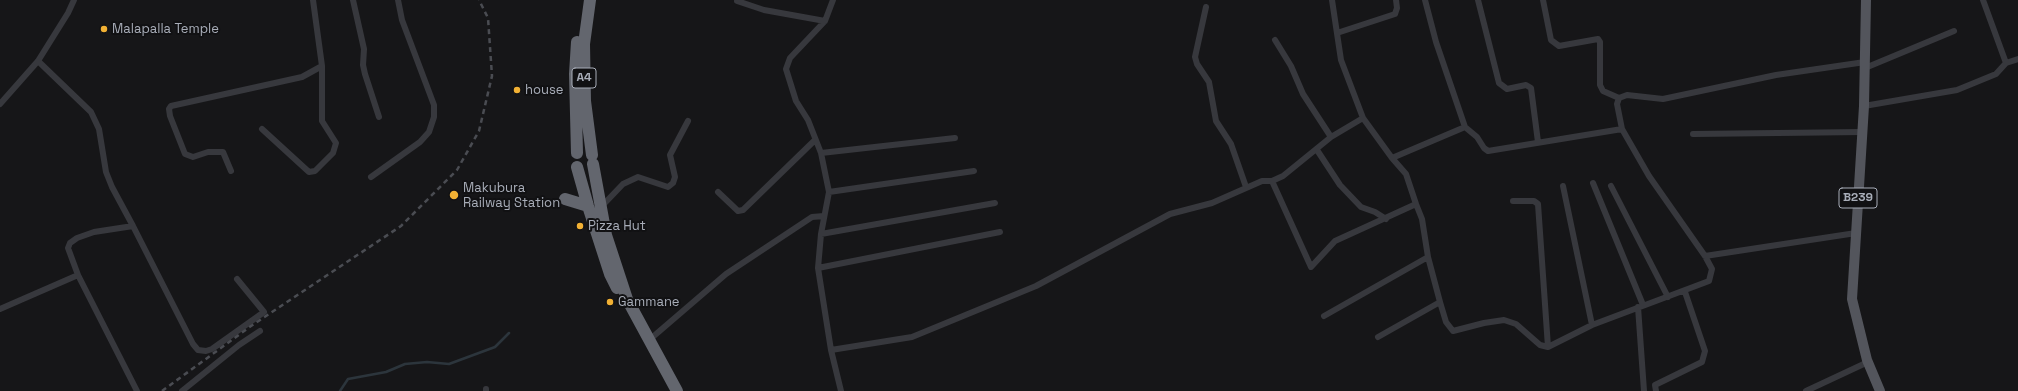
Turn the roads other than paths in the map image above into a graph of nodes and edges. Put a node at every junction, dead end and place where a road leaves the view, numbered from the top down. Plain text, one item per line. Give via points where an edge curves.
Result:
1 (74, 0) edge
2 (313, 0) edge
3 (353, 0) edge
4 (398, 0) edge
5 (584, 0) edge
6 (590, 0) edge
7 (833, 0) edge
8 (1332, 0) edge
9 (1396, 0) edge
10 (1426, 0) edge
11 (1478, 0) edge
12 (1543, 0) edge
13 (1866, 0) edge
14 (1983, 0) edge
15 (737, 1) dead end
16 (1206, 7) dead end
17 (825, 21) junction
18 (1954, 31) dead end
19 (1338, 33) junction
20 (1275, 40) dead end
21 (2018, 59) edge
22 (38, 61) junction
23 (2006, 63) junction
24 (1865, 65) junction
25 (322, 66) junction
26 (1619, 98) junction
27 (0, 104) edge
28 (1864, 106) junction
29 (379, 117) dead end
30 (1363, 118) junction
31 (688, 121) dead end
32 (1465, 127) junction
33 (262, 129) dead end
34 (1622, 129) junction
35 (1862, 132) junction
36 (1693, 134) dead end
37 (1331, 137) junction
38 (955, 138) dead end
39 (815, 140) junction
40 (1538, 142) junction
41 (1317, 150) junction
42 (577, 153) junction
43 (821, 153) junction
44 (1392, 158) junction
45 (592, 160) junction
46 (577, 167) junction
47 (231, 171) dead end
48 (974, 171) dead end
49 (371, 177) dead end
50 (1272, 181) junction
51 (1593, 183) dead end
52 (1564, 186) dead end
53 (1611, 186) dead end
54 (1246, 187) junction
55 (718, 192) dead end
56 (829, 192) junction
57 (565, 199) dead end
58 (1513, 201) dead end
59 (994, 203) dead end
60 (1416, 204) junction
61 (588, 206) junction
62 (600, 207) junction
63 (824, 216) junction
64 (1386, 219) junction
65 (133, 226) junction
66 (1000, 232) dead end
67 (1856, 233) junction
68 (821, 234) junction
69 (1705, 256) junction
70 (1428, 257) junction
71 (818, 268) junction
72 (78, 275) junction
73 (237, 279) dead end
74 (1684, 292) junction
75 (1668, 297) junction
76 (1440, 302) junction
77 (1640, 306) junction
78 (0, 309) edge
79 (1324, 316) dead end
80 (1592, 325) junction
81 (260, 331) dead end
82 (1378, 337) dead end
83 (647, 341) junction
84 (1548, 346) junction
85 (831, 350) junction
86 (1869, 364) junction
87 (137, 390) edge
88 (182, 391) edge
89 (672, 391) edge
90 (677, 391) edge
91 (841, 391) edge
92 (1644, 391) edge
93 (1656, 391) edge
94 (1806, 391) edge
95 (1815, 391) edge
96 (1880, 391) edge

1 - 22 street
2 - 25 street
3 - 29 street via 364,49 363,65
4 - 49 street via 402,20 434,105 434,117 429,132 420,142
5 - 42 highway, A4 via 577,39 575,74
6 - 45 highway, A4 via 584,44 585,101
7 - 17 street
8 - 19 street
9 - 19 street via 1395,14
10 - 32 street via 1436,42
11 - 40 street via 1499,82 1507,89 1526,85 1531,88
12 - 26 street via 1551,40 1559,46 1598,39 1600,85 1603,91
13 - 24 main road, B239
14 - 23 street
15 - 17 street via 764,10
16 - 54 street via 1195,57 1210,82 1216,121 1231,144
17 - 39 street via 790,58 786,69 796,101 808,120
18 - 24 street
19 - 30 street via 1341,60
20 - 37 street via 1291,66 1303,94
21 - 23 street
22 - 27 street
22 - 65 street via 91,112 99,129 106,172
23 - 28 street via 1996,74 1957,90
24 - 26 street via 1776,75 1663,99 1627,95
24 - 28 main road, B239
25 - 33 street via 322,125 336,143 333,153 315,171 309,172
25 - 47 street via 302,76 170,108 170,116 185,154 193,157 208,152 223,152
26 - 34 street via 1617,104
28 - 35 main road, B239
30 - 37 street
30 - 44 street
31 - 62 street via 670,155 675,177 673,183 668,187 638,176 623,184
32 - 40 street via 1488,151
32 - 44 street
34 - 40 street
34 - 69 street via 1649,176
35 - 36 street
35 - 67 main road, B239
37 - 41 street
38 - 43 street
39 - 43 street
39 - 55 street via 743,210 738,211
41 - 50 street via 1283,176
41 - 64 street via 1340,185 1360,207
42 - 45 highway via 586,151
42 - 46 highway via 574,163
43 - 56 street
44 - 60 street via 1406,174
45 - 46 highway via 586,170
45 - 62 highway, A4
46 - 61 highway, A4
48 - 56 street
50 - 54 street via 1262,181
50 - 64 street via 1311,268 1335,241
51 - 77 street
52 - 80 street
53 - 75 street
54 - 85 street via 1212,203 1170,214 1036,286 912,337
56 - 63 street
57 - 61 highway
58 - 84 street via 1534,201 1538,204
59 - 68 street
60 - 64 street
60 - 70 street via 1422,219
61 - 83 highway, A4 via 610,274
62 - 83 highway, A4 via 606,235 627,299
63 - 68 street
63 - 83 street via 812,216 726,274
65 - 72 street via 94,232 70,242 68,248
65 - 73 street via 198,350 212,349 264,312
66 - 71 street
67 - 69 street
67 - 86 main road, B239 via 1852,299
68 - 71 street
69 - 74 street via 1712,269 1709,281
70 - 76 street
70 - 79 street
71 - 85 street
72 - 78 street
72 - 87 street
74 - 75 street
74 - 93 street via 1705,350 1702,362 1655,385
75 - 77 street
76 - 82 street
76 - 84 street via 1446,322 1453,331 1484,322 1504,320 1516,324 1540,345
77 - 80 street
77 - 92 street
80 - 84 street
81 - 88 street
83 - 89 highway, A4
83 - 90 highway, A4
85 - 91 street
86 - 94 street
86 - 95 street
86 - 96 main road, B239

